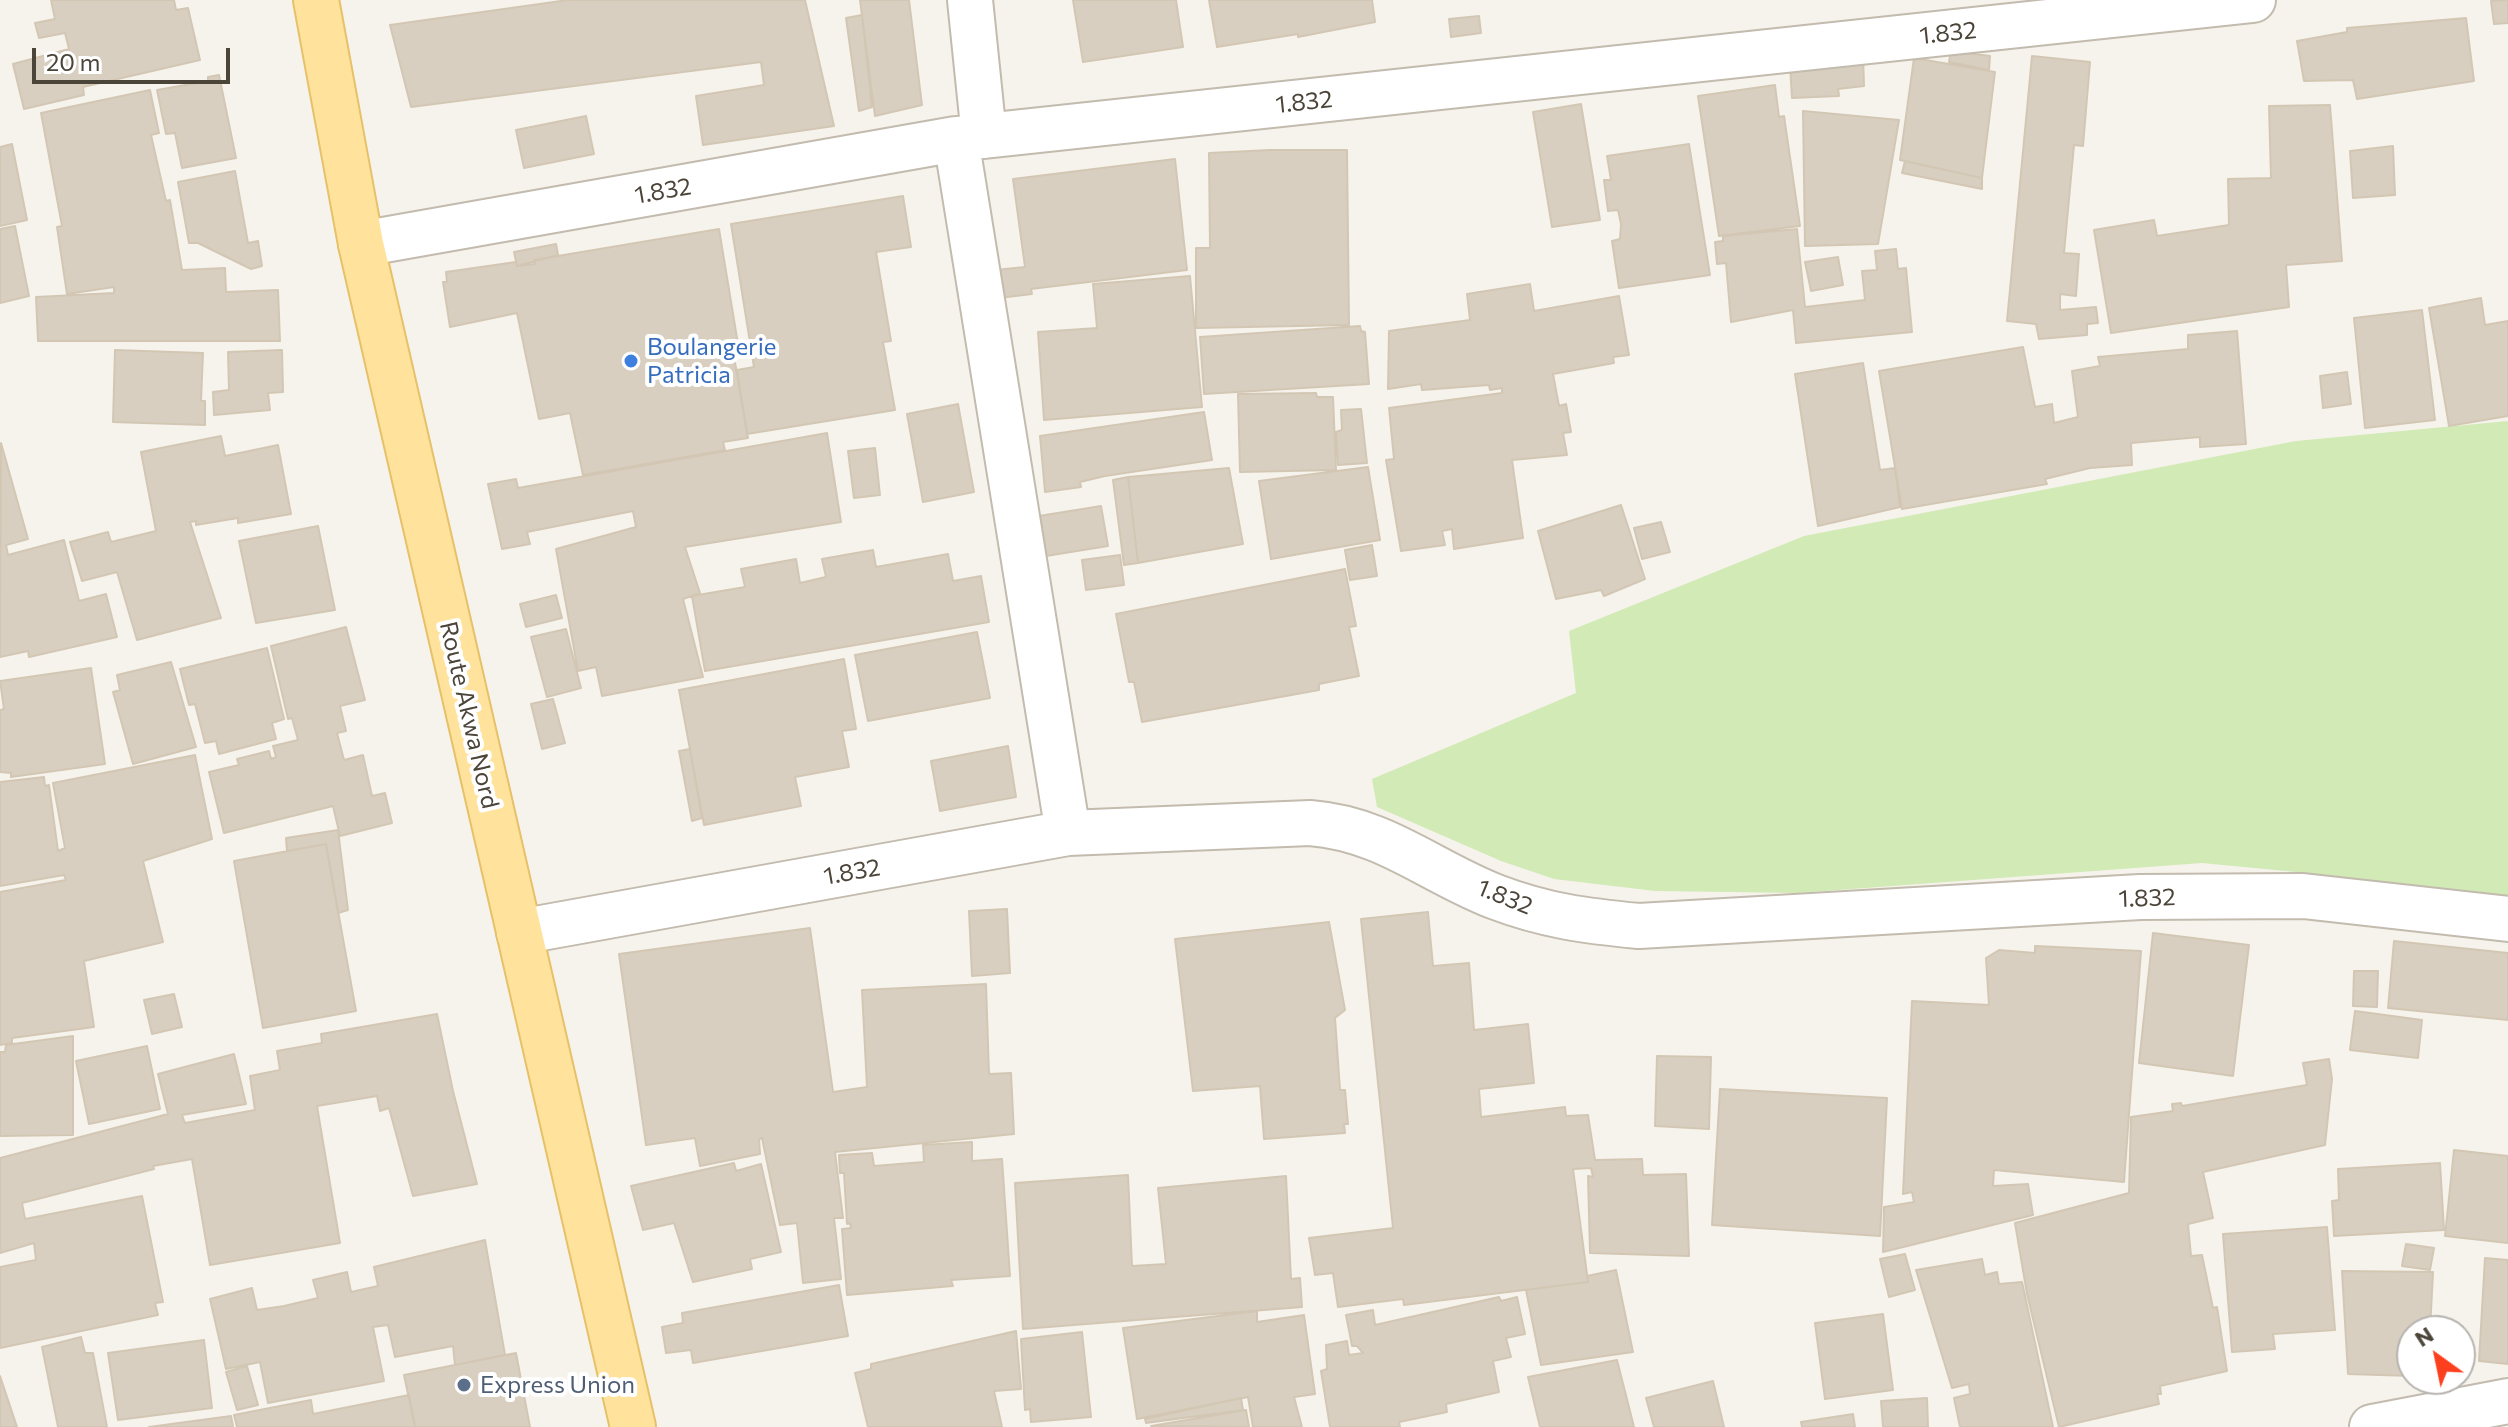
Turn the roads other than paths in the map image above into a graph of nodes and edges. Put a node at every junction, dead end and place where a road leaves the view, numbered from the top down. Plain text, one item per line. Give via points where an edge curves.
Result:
1 (316, 0) edge
2 (970, 0) edge
3 (2253, 0) edge
4 (970, 138) junction
5 (361, 244) junction
6 (1068, 833) junction
7 (2508, 919) edge
8 (519, 932) junction
9 (2508, 1401) edge
10 (633, 1427) edge
11 (2372, 1427) edge

1 - 5 main road, Route Akwa Nord
2 - 4 street
3 - 4 street, 1.832
4 - 5 street, 1.832
4 - 6 street
5 - 8 main road, Route Akwa Nord
6 - 7 street, 1.832 via 1344,826 1383,838 1493,896 1564,919 1639,926 2155,897 2303,896
6 - 8 street, 1.832
8 - 10 main road, Route Akwa Nord
9 - 11 street

